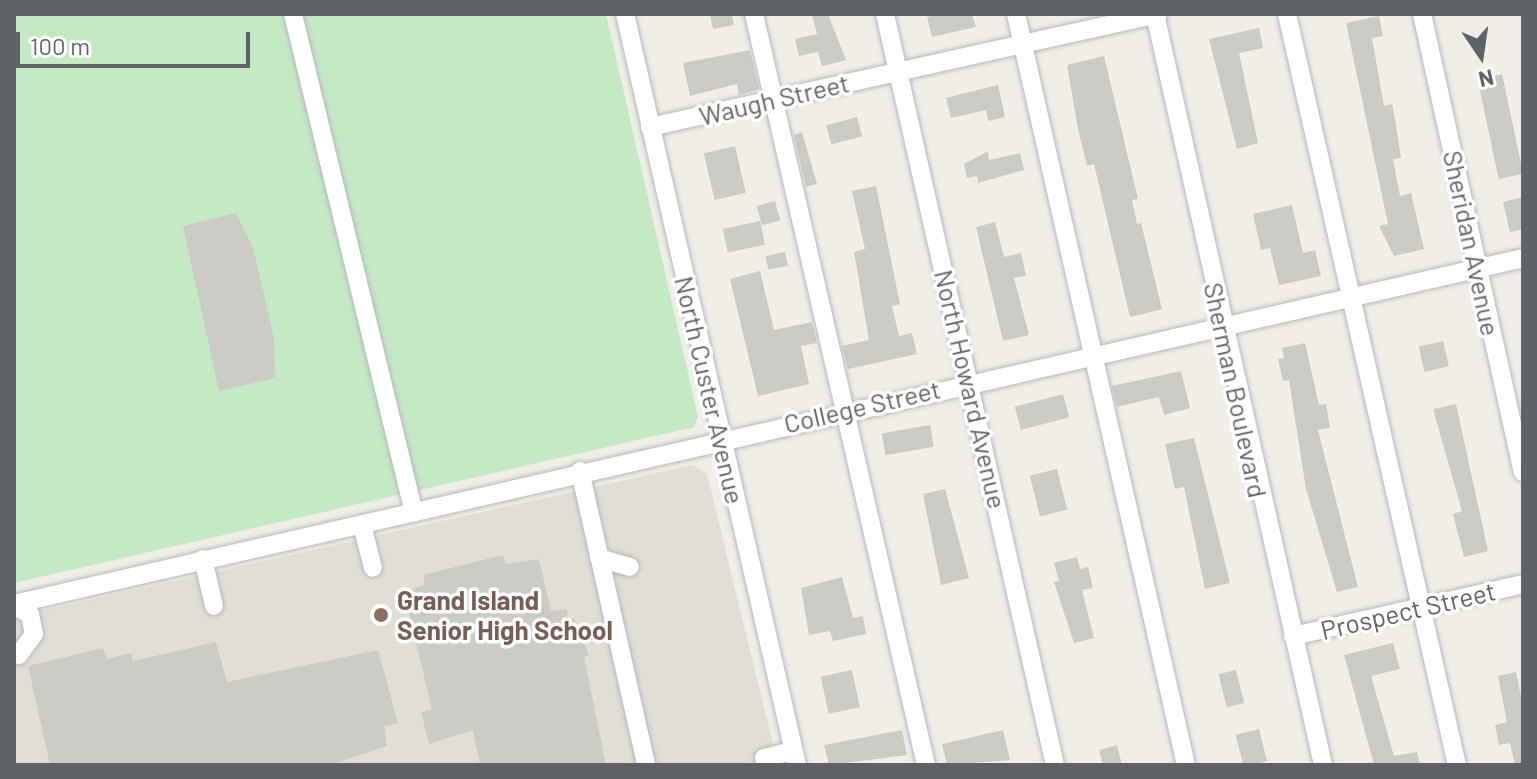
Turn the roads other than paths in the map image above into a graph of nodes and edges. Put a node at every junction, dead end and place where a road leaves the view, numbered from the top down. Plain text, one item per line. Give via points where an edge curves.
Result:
1 (293, 14) edge
2 (625, 14) edge
3 (754, 14) edge
4 (885, 14) edge
5 (1016, 14) edge
6 (1156, 14) edge
7 (1287, 14) edge
8 (1422, 14) edge
9 (1023, 44) junction
10 (898, 72) junction
11 (773, 99) junction
12 (650, 127) junction
13 (1523, 258) edge
14 (1476, 268) junction
15 (1351, 296) junction
16 (1221, 325) junction
17 (1093, 354) junction
18 (969, 381) junction
19 (844, 409) junction
20 (722, 439) junction
21 (580, 471) junction
22 (1523, 472) edge
23 (414, 513) junction
24 (362, 525) junction
25 (599, 558) junction
26 (203, 559) junction
27 (630, 567) dead end
28 (373, 568) dead end
29 (1523, 584) edge
30 (14, 605) edge
31 (214, 606) dead end
32 (1421, 607) junction
33 (1293, 636) junction
34 (19, 655) dead end
35 (764, 758) dead end
36 (795, 758) edge
37 (920, 764) edge
38 (646, 765) edge
39 (1055, 765) edge
40 (1186, 765) edge
41 (1323, 765) edge
42 (1457, 765) edge

1 - 23 street
2 - 12 street, North Custer Avenue
3 - 11 street
4 - 10 street, North Howard Avenue
5 - 9 street
6 - 9 street, Waugh Street
6 - 16 street, Sherman Boulevard
7 - 15 street
8 - 14 street, Sheridan Avenue
9 - 10 street, Waugh Street
9 - 17 street
10 - 11 street, Waugh Street
10 - 18 street, North Howard Avenue
11 - 12 street, Waugh Street
11 - 19 street
12 - 20 street, North Custer Avenue
13 - 14 street, College Street
14 - 15 street, College Street
14 - 22 street, Sheridan Avenue
15 - 16 street, College Street
15 - 32 street
16 - 17 street, College Street
16 - 33 street, Sherman Boulevard
17 - 18 street, College Street
17 - 40 street
18 - 19 street, College Street
18 - 39 street, North Howard Avenue
19 - 20 street, College Street
19 - 37 street
20 - 21 street, College Street
20 - 36 street, North Custer Avenue
21 - 23 street, College Street
21 - 25 street
23 - 24 street, College Street
24 - 26 street, College Street
24 - 28 street
25 - 27 street
25 - 38 street
26 - 30 street, College Street
26 - 31 street
29 - 32 street, Prospect Street
30 - 34 street via 30,614 34,634
32 - 33 street, Prospect Street
32 - 42 street
33 - 41 street, Sherman Boulevard
35 - 36 street

